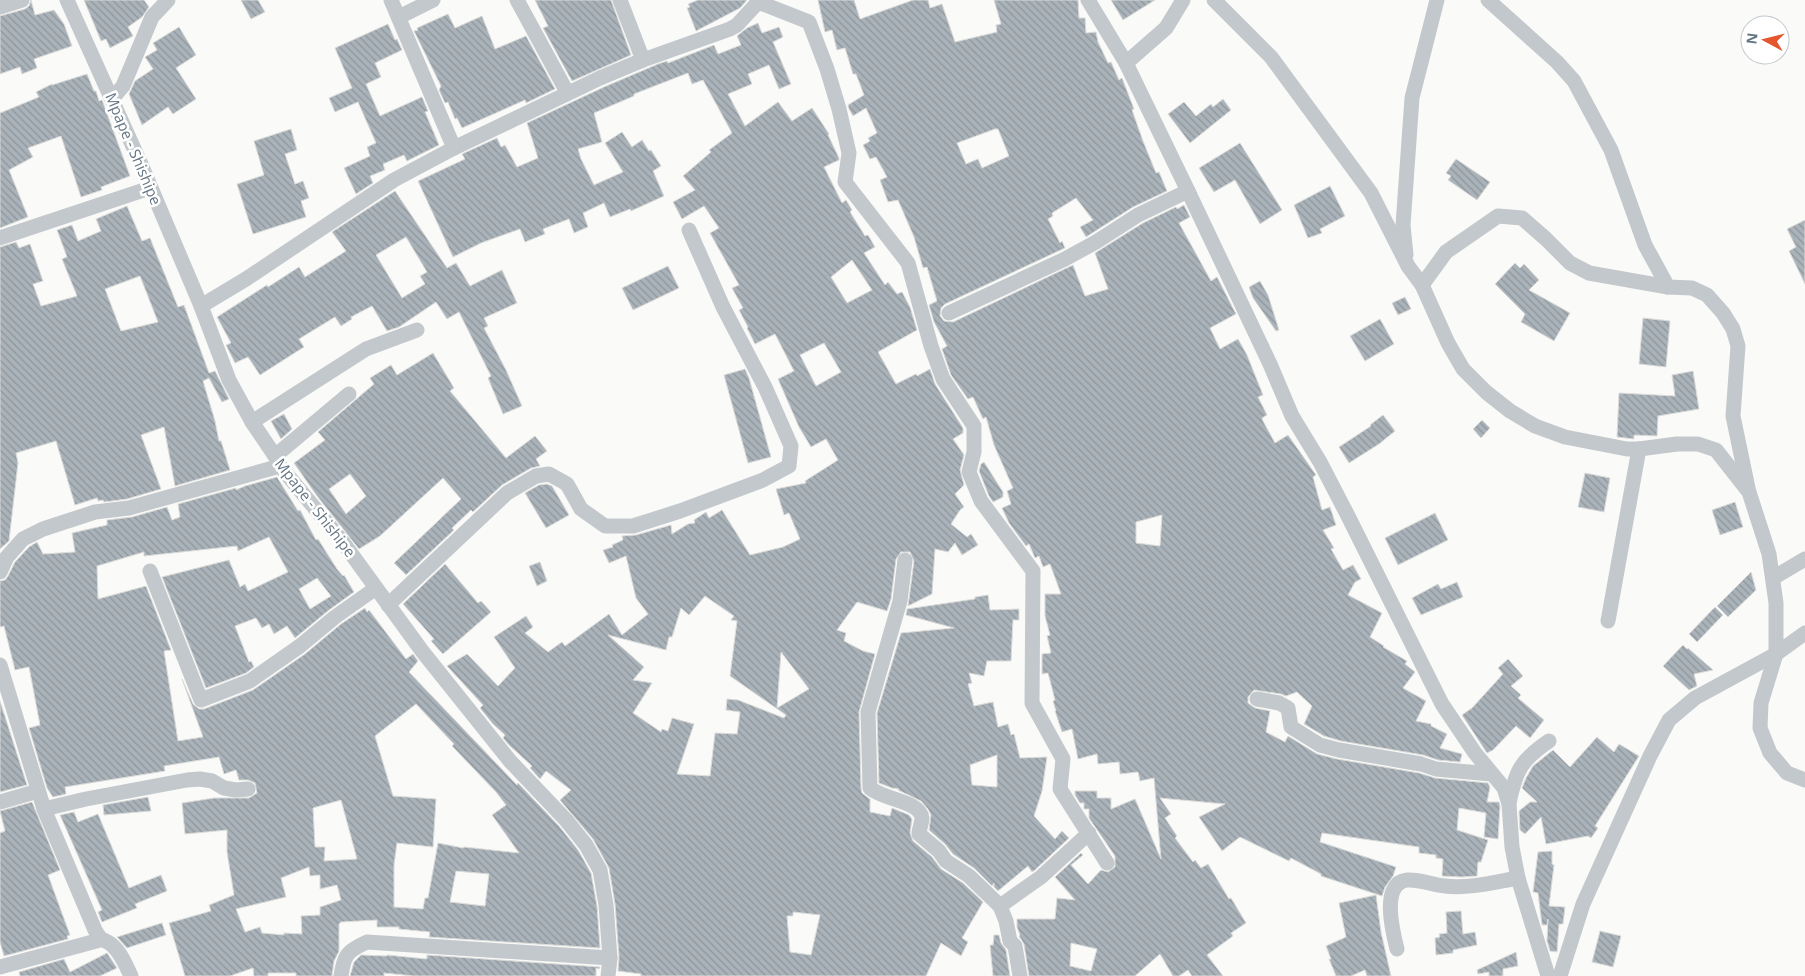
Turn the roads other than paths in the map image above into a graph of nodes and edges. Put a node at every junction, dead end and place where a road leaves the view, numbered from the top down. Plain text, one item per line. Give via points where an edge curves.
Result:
1 (22, 0) edge
2 (67, 0) edge
3 (168, 0) edge
4 (391, 0) edge
5 (433, 0) edge
6 (517, 0) edge
7 (620, 0) edge
8 (1088, 0) edge
9 (1183, 0) edge
10 (1214, 0) edge
11 (1436, 0) edge
12 (1488, 0) edge
13 (758, 1) edge
14 (0, 7) edge
15 (399, 18) junction
16 (643, 60) junction
17 (1126, 62) junction
18 (567, 92) junction
19 (112, 99) junction
20 (454, 148) junction
21 (150, 188) junction
22 (1188, 191) junction
23 (689, 230) dead end
24 (0, 238) edge
25 (1408, 266) junction
26 (1422, 285) junction
27 (1668, 287) junction
28 (201, 306) junction
29 (949, 313) dead end
30 (417, 330) dead end
31 (349, 394) dead end
32 (252, 422) junction
33 (1639, 449) junction
34 (278, 461) junction
35 (1749, 492) junction
36 (905, 560) dead end
37 (1804, 561) edge
38 (150, 571) dead end
39 (0, 572) edge
40 (1773, 578) junction
41 (376, 588) junction
42 (388, 605) junction
43 (1608, 621) dead end
44 (1805, 633) edge
45 (1776, 654) junction
46 (1, 670) edge
47 (1257, 699) dead end
48 (1549, 741) dead end
49 (1491, 774) junction
50 (1805, 780) edge
51 (248, 789) dead end
52 (38, 791) junction
53 (0, 802) edge
54 (1509, 804) junction
55 (44, 809) junction
56 (1089, 833) junction
57 (1107, 864) dead end
58 (1518, 878) junction
59 (1000, 906) junction
60 (100, 940) junction
61 (1397, 949) dead end
62 (610, 958) junction
63 (0, 967) edge
64 (131, 976) edge
65 (341, 976) edge
66 (608, 976) edge
67 (1020, 976) edge
68 (1548, 976) edge
69 (1560, 976) edge

1 - 14 street
2 - 19 street, Mpape - Shishipe
3 - 19 street via 152,17 123,86
4 - 15 street
5 - 15 street
6 - 18 street
7 - 16 street
8 - 17 street
9 - 17 street via 1166,28
10 - 25 street via 1271,57 1336,144 1371,193
11 - 25 street via 1412,98 1403,225
12 - 27 street via 1574,81 1611,150 1645,245
13 - 16 street via 730,29
13 - 56 street via 809,22 839,109 848,153 845,182 908,263 943,379 974,426 974,452 969,472 981,501 1033,570 1032,703 1063,759 1060,789
15 - 20 street
16 - 18 street
17 - 22 street
18 - 20 street
19 - 21 street, Mpape - Shishipe
20 - 28 street via 394,180
21 - 24 street
21 - 28 street, Mpape - Shishipe
22 - 29 street via 1138,215 1063,260
22 - 49 street via 1292,416 1320,462 1442,704
23 - 42 street via 722,307 765,388 791,446 788,466 763,480 633,526 606,526 580,509 567,484 549,474 536,476 507,493
25 - 26 street
26 - 27 street via 1446,252 1498,216 1522,218 1570,263 1589,273
26 - 33 street via 1463,369 1510,411 1535,426 1565,437
27 - 35 street via 1692,288 1707,295 1732,329 1738,346 1733,416
28 - 32 street, Mpape - Shishipe via 229,380
30 - 32 street via 366,349
31 - 34 street
32 - 34 street, Mpape - Shishipe
33 - 35 street via 1698,444 1716,450
33 - 43 street
34 - 39 street via 130,508 95,512 43,529 22,539
34 - 41 street, Mpape - Shishipe
35 - 40 street via 1770,554
36 - 59 street via 900,601 868,712 870,788 889,799 916,807 922,821 919,834
37 - 40 street
38 - 41 street via 201,700 257,676
40 - 45 street
41 - 42 street, Mpape - Shishipe
42 - 62 street, Mpape - Shishipe via 510,761 586,846 600,870
44 - 45 street
45 - 50 street via 1761,703 1760,728 1770,753 1787,773
45 - 69 street via 1695,698 1669,720 1583,904
46 - 52 street
47 - 49 street via 1288,708 1291,726 1320,745 1436,769
48 - 54 street via 1522,764 1514,777
49 - 54 street via 1504,788
51 - 55 street via 224,788 200,779 187,780
52 - 53 street
52 - 55 street
54 - 58 street
55 - 60 street
56 - 57 street
56 - 59 street via 1041,877
58 - 61 street via 1459,886 1414,880 1397,884 1391,895 1390,915
58 - 68 street
59 - 67 street via 1010,941 1016,946
60 - 63 street
60 - 64 street via 112,945
62 - 65 street via 367,942 345,957
62 - 66 street, Mpape - Shishipe

